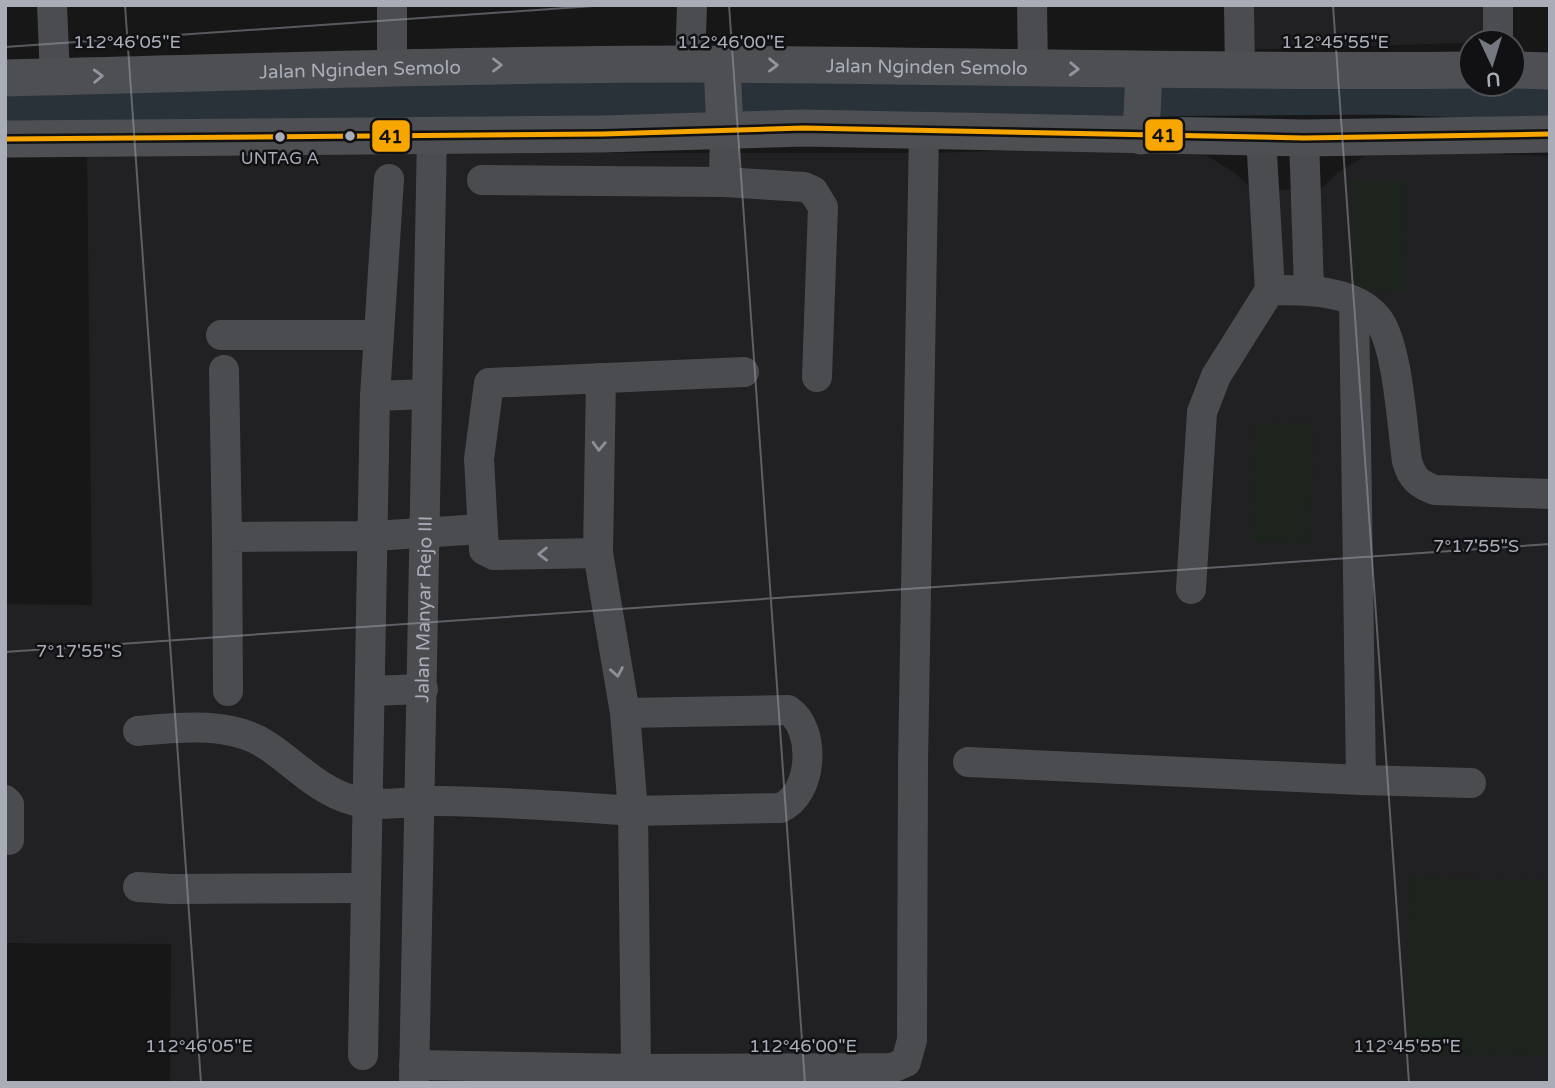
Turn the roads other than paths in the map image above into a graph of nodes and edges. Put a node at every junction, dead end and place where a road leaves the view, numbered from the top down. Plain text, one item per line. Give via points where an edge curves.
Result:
1 (52, 5) edge
2 (392, 5) edge
3 (692, 5) edge
4 (1032, 5) edge
5 (1239, 5) edge
6 (1498, 5) edge
7 (1498, 28) edge
8 (393, 67) junction
9 (1034, 68) junction
10 (1457, 70) edge
11 (1527, 70) edge
12 (1240, 71) junction
13 (1550, 71) edge
14 (55, 77) junction
15 (5, 78) edge
16 (717, 90) junction
17 (1142, 101) junction
18 (924, 129) junction
19 (603, 134) junction
20 (1550, 134) edge
21 (432, 135) junction
22 (1261, 137) junction
23 (1304, 138) junction
24 (5, 139) edge
25 (389, 179) dead end
26 (482, 180) dead end
27 (608, 182) junction
28 (724, 182) junction
29 (383, 253) junction
30 (429, 253) junction
31 (1309, 289) junction
32 (1270, 290) junction
33 (1354, 302) junction
34 (221, 335) dead end
35 (379, 335) junction
36 (225, 370) dead end
37 (744, 372) dead end
38 (817, 377) dead end
39 (601, 378) junction
40 (427, 394) junction
41 (375, 396) junction
42 (1550, 494) edge
43 (481, 529) junction
44 (424, 533) junction
45 (373, 536) junction
46 (227, 537) junction
47 (598, 553) junction
48 (1191, 589) dead end
49 (423, 689) junction
50 (228, 691) dead end
51 (370, 691) junction
52 (625, 713) junction
53 (138, 731) dead end
54 (968, 762) dead end
55 (1361, 780) junction
56 (1471, 783) dead end
57 (5, 800) edge
58 (421, 801) junction
59 (366, 803) junction
60 (633, 811) junction
61 (9, 840) dead end
62 (138, 887) dead end
63 (365, 888) junction
64 (363, 1055) dead end
65 (636, 1069) junction
66 (414, 1074) edge

1 - 14 street
2 - 8 street
3 - 16 street
4 - 9 street
5 - 12 street
6 - 7 street
14 -> 8 main road, Jalan Nginden Semolo
8 -> 16 main road, Jalan Nginden Semolo
16 -> 9 main road, Jalan Nginden Semolo
9 -> 17 main road, Jalan Nginden Semolo
10 - 12 main road, Jalan Nginden Semolo
11 - 13 main road
12 - 17 main road, Jalan Nginden Semolo
14 - 15 main road, Jalan Nginden Semolo
16 - 18 main road, Jalan Nginden Semolo
16 - 19 main road, Jalan Nginden Semolo
16 - 28 street
17 - 18 main road, Jalan Nginden Semolo
17 - 22 main road, Jalan Nginden Semolo
18 - 65 street via 912,1040 906,1062 892,1068
19 - 21 main road, Jalan Nginden Semolo
19 - 27 street
20 - 23 main road, Jalan Nginden Semolo
21 - 24 main road, Jalan Nginden Semolo
21 - 30 street, Jalan Manyar Rejo III
22 - 23 main road, Jalan Nginden Semolo
22 - 32 street
23 - 31 street
25 - 29 street
26 - 27 street
27 - 28 street
28 - 38 street via 804,187 820,198
29 - 30 street
29 - 35 street
30 - 40 street, Jalan Manyar Rejo III
31 - 32 street
31 - 33 street
32 - 48 street via 1216,376 1202,412
33 - 42 street via 1377,317 1389,339 1407,461 1411,476 1420,485 1435,490
33 - 55 street
34 - 35 street
35 - 41 street
36 - 46 street
37 - 39 street
39 - 43 street via 489,383 480,459
39 -> 47 street
40 - 41 street
40 - 44 street, Jalan Manyar Rejo III
41 - 45 street
43 - 44 street
47 -> 43 street via 487,555
44 - 45 street
44 - 49 street, Jalan Manyar Rejo III
45 - 46 street
45 - 51 street
46 - 50 street
47 -> 52 street
49 - 51 street
49 - 58 street, Jalan Manyar Rejo III
51 - 59 street
52 - 60 street
52 - 60 street via 788,709 803,727 804,778 792,803 764,810
53 - 59 street via 209,727 235,733 266,744 331,791
54 - 55 street
55 - 56 street
57 - 61 street via 9,804
58 - 59 street
58 - 60 street
58 - 66 street, Jalan Manyar Rejo III
59 - 63 street
60 - 65 street
62 - 63 street
63 - 64 street
65 - 66 street

